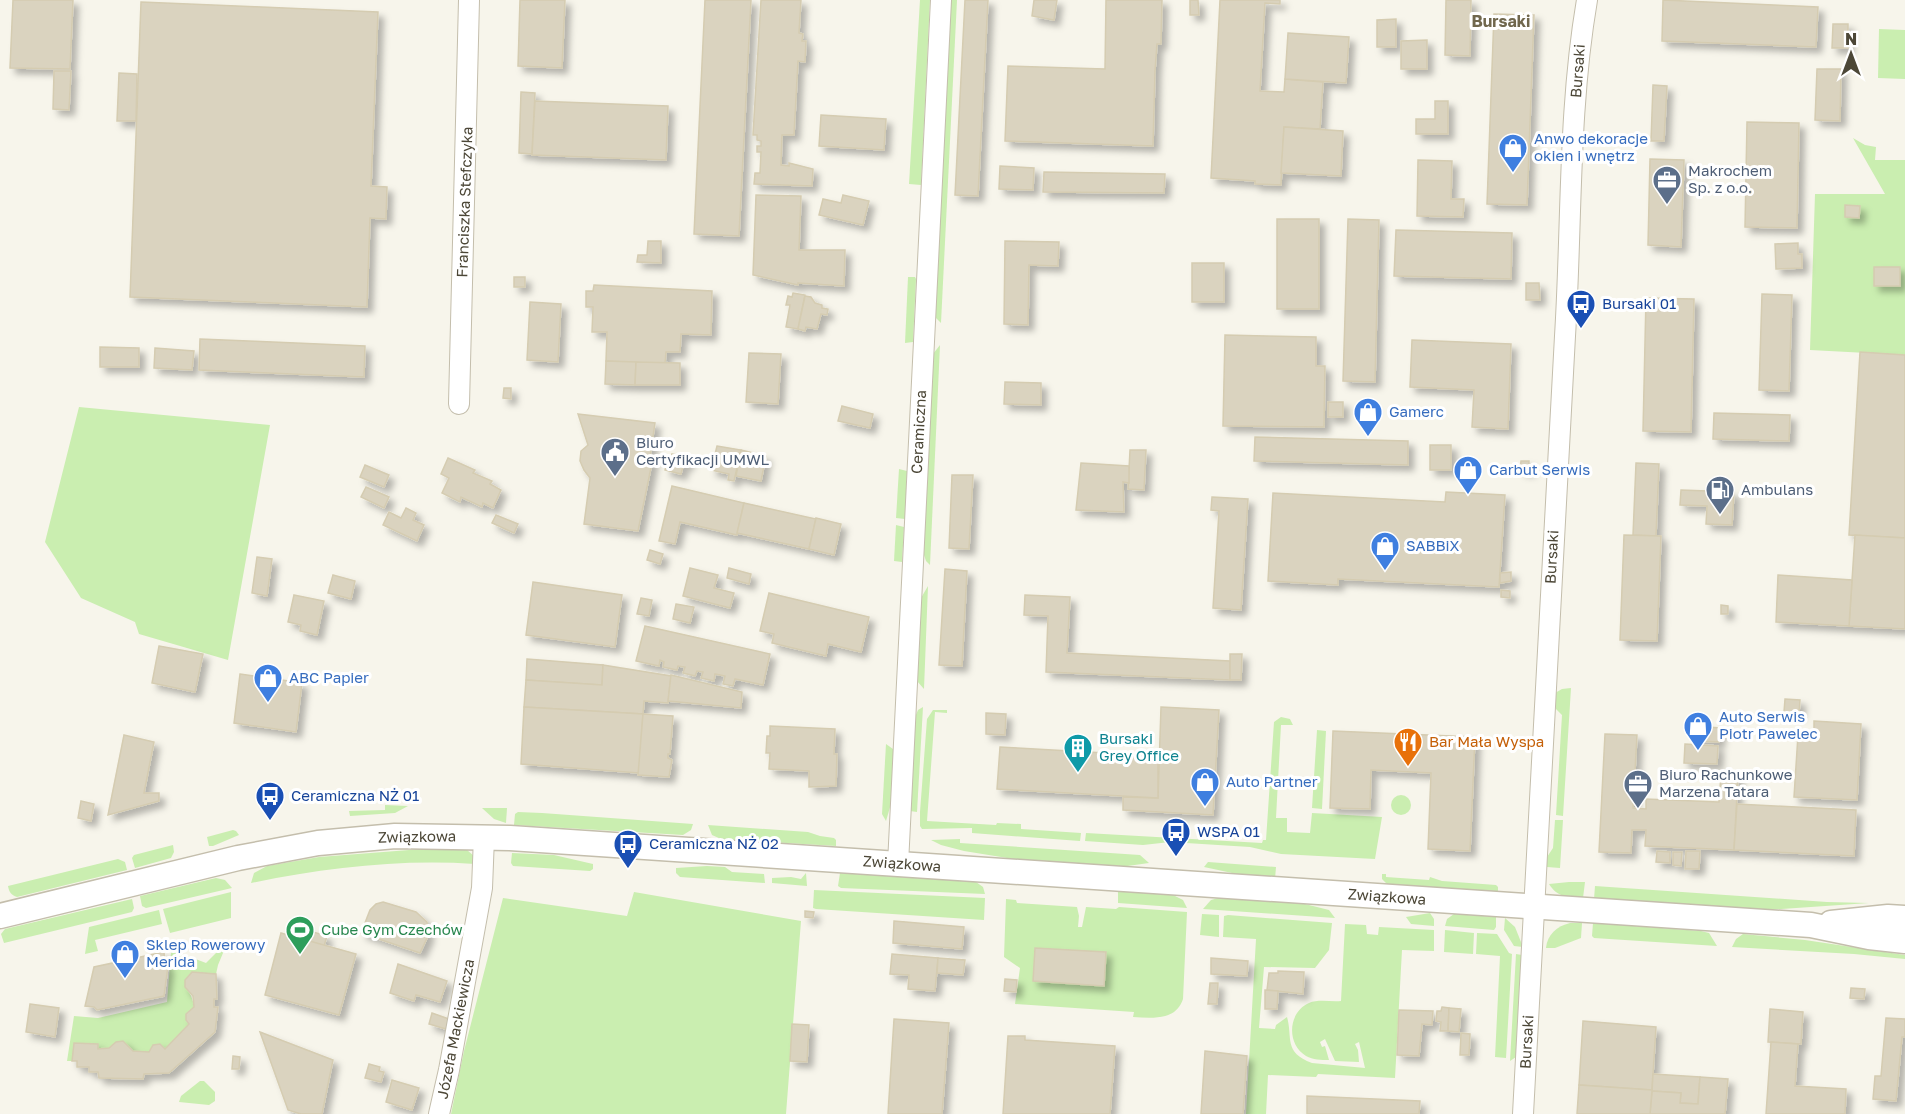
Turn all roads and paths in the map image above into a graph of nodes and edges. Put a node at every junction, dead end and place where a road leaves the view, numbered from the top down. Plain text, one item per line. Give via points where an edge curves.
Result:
1 (469, 0) edge
2 (941, 0) edge
3 (1587, 0) edge
4 (459, 404) dead end
5 (484, 837) junction
6 (898, 864) junction
7 (1534, 907) junction
8 (0, 916) edge
9 (1905, 918) edge
10 (1811, 925) junction
11 (1905, 941) edge
12 (439, 1114) edge
13 (1523, 1114) edge

1 - 4 street, Franciszka Stefczyka
2 - 6 street, Ceramiczna
3 - 7 street, Bursaki via 1574,125
5 - 6 street, Związkowa
5 - 8 street, Związkowa via 395,836 285,848
5 - 12 street, Józefa Mackiewicza via 482,888
6 - 7 street, Związkowa
7 - 10 street, Związkowa
7 - 13 street, Bursaki
9 - 10 street, Związkowa
10 - 11 street, Związkowa via 1869,938

